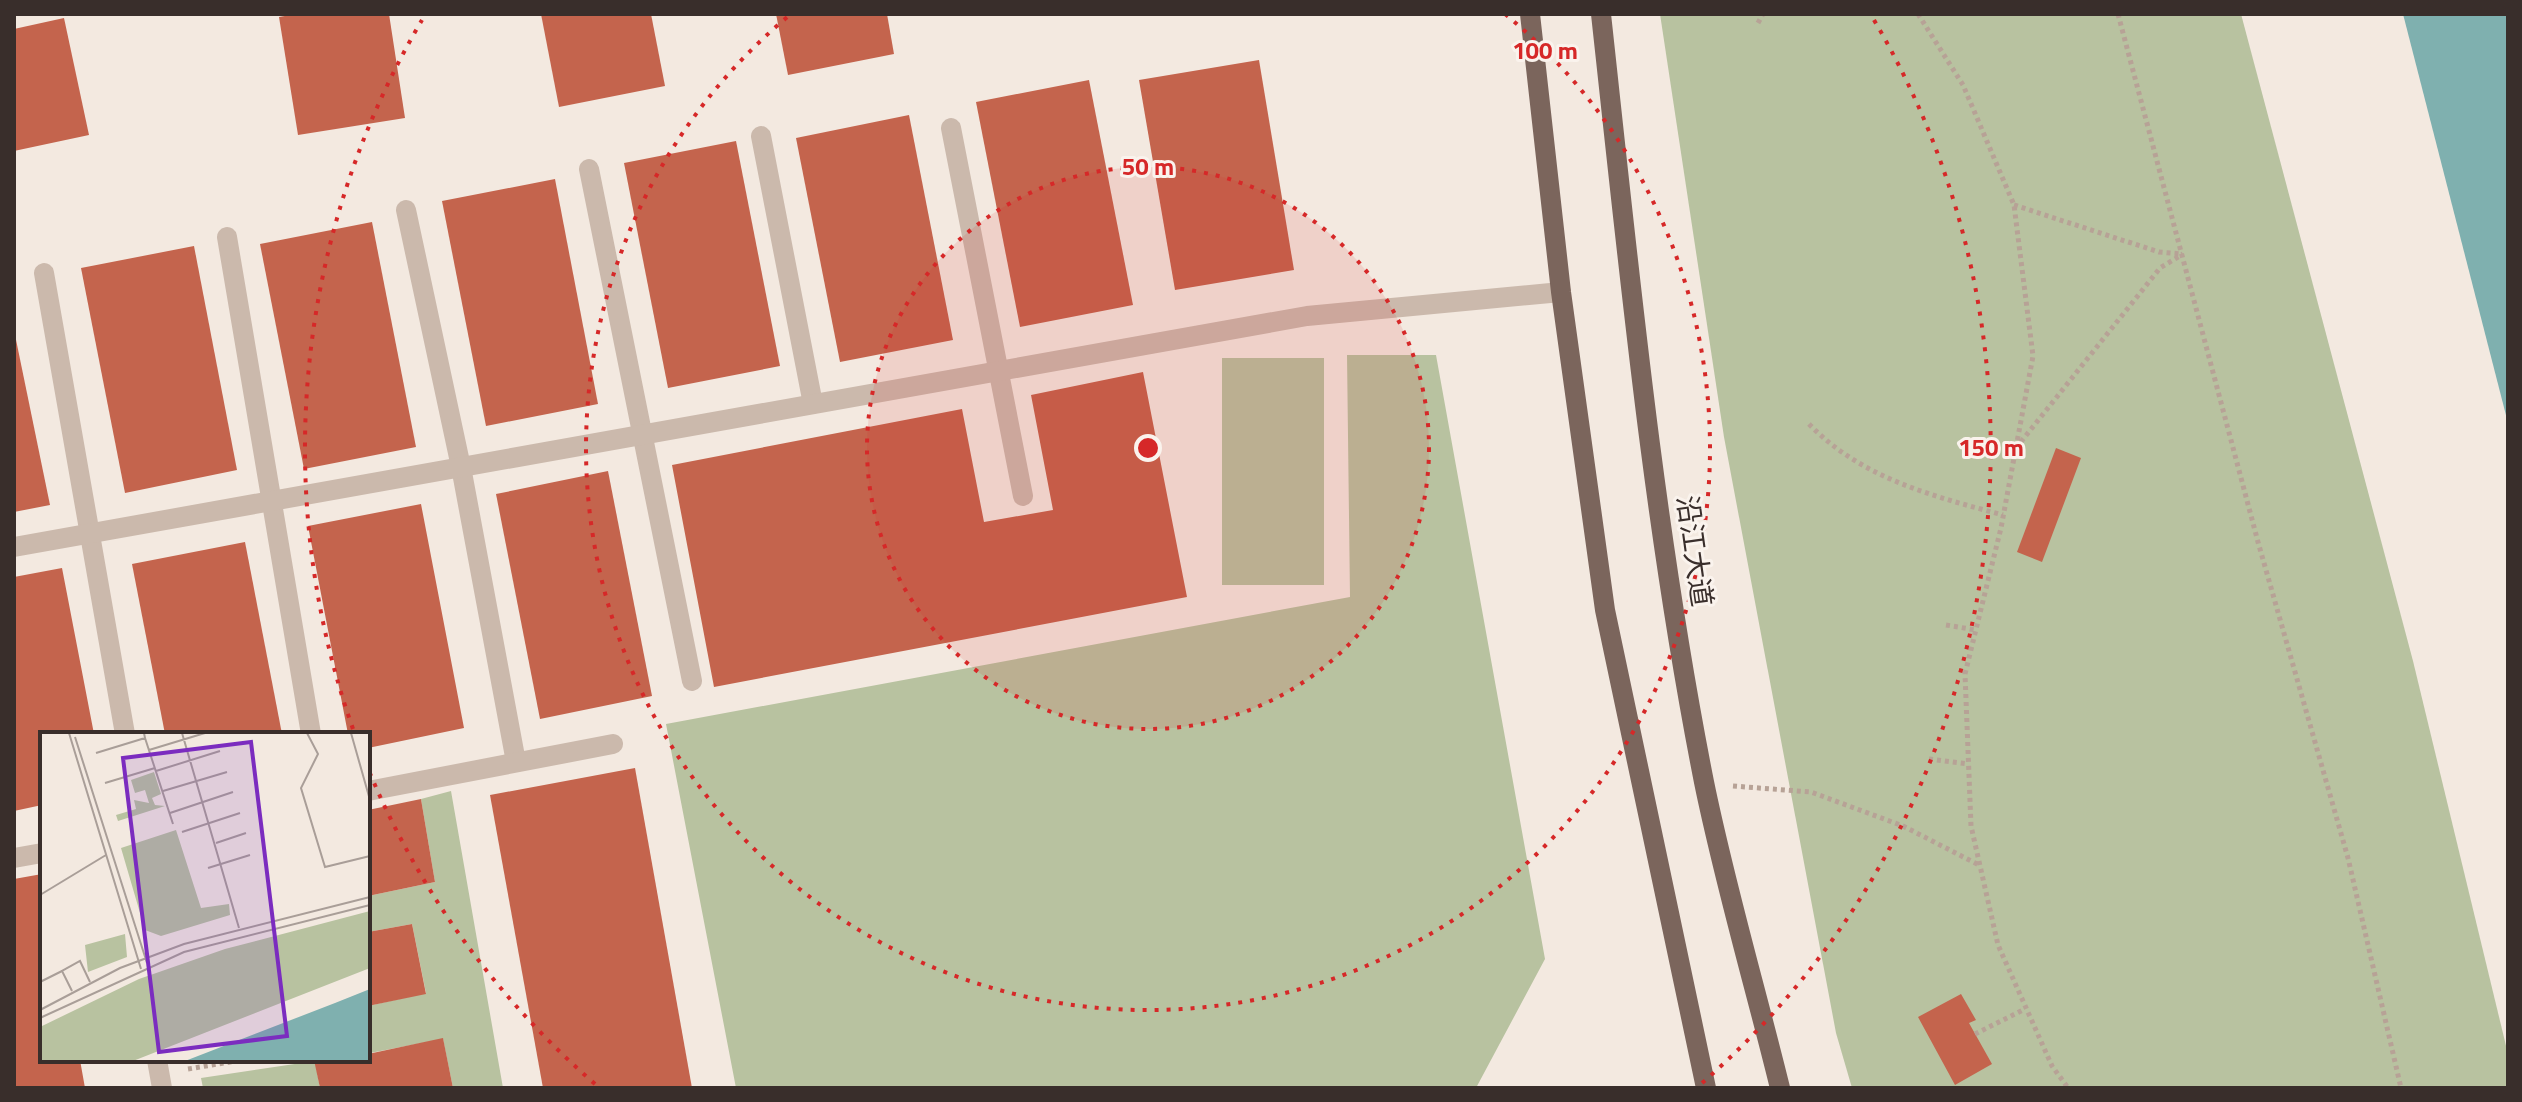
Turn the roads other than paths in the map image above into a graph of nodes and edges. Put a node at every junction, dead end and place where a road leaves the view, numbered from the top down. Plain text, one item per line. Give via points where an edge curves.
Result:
1 (1530, 14) edge
2 (1601, 14) edge
3 (951, 128) dead end
4 (761, 136) dead end
5 (589, 169) dead end
6 (406, 210) dead end
7 (227, 237) dead end
8 (44, 273) dead end
9 (1561, 292) junction
10 (996, 372) junction
11 (813, 404) junction
12 (644, 435) junction
13 (461, 467) junction
14 (1023, 496) dead end
15 (272, 501) junction
16 (89, 534) junction
17 (14, 547) edge
18 (692, 681) dead end
19 (125, 732) edge
20 (311, 732) edge
21 (613, 744) dead end
22 (516, 762) junction
23 (370, 791) edge
24 (40, 853) edge
25 (14, 858) edge
26 (1706, 1088) edge
27 (1780, 1088) edge

1 - 9 main road
2 - 27 main road, 沿江大道 via 1672,600 1705,784
3 - 10 lane
4 - 11 lane
5 - 12 lane
6 - 13 lane
7 - 15 lane
8 - 16 lane
9 - 10 lane via 1307,316
9 - 26 main road via 1605,610
10 - 11 lane
10 - 14 lane
11 - 12 lane
12 - 13 lane
12 - 18 lane
13 - 15 lane
13 - 22 lane
15 - 16 lane
15 - 20 lane
16 - 17 lane
16 - 19 lane
21 - 22 lane
22 - 23 lane
24 - 25 lane

